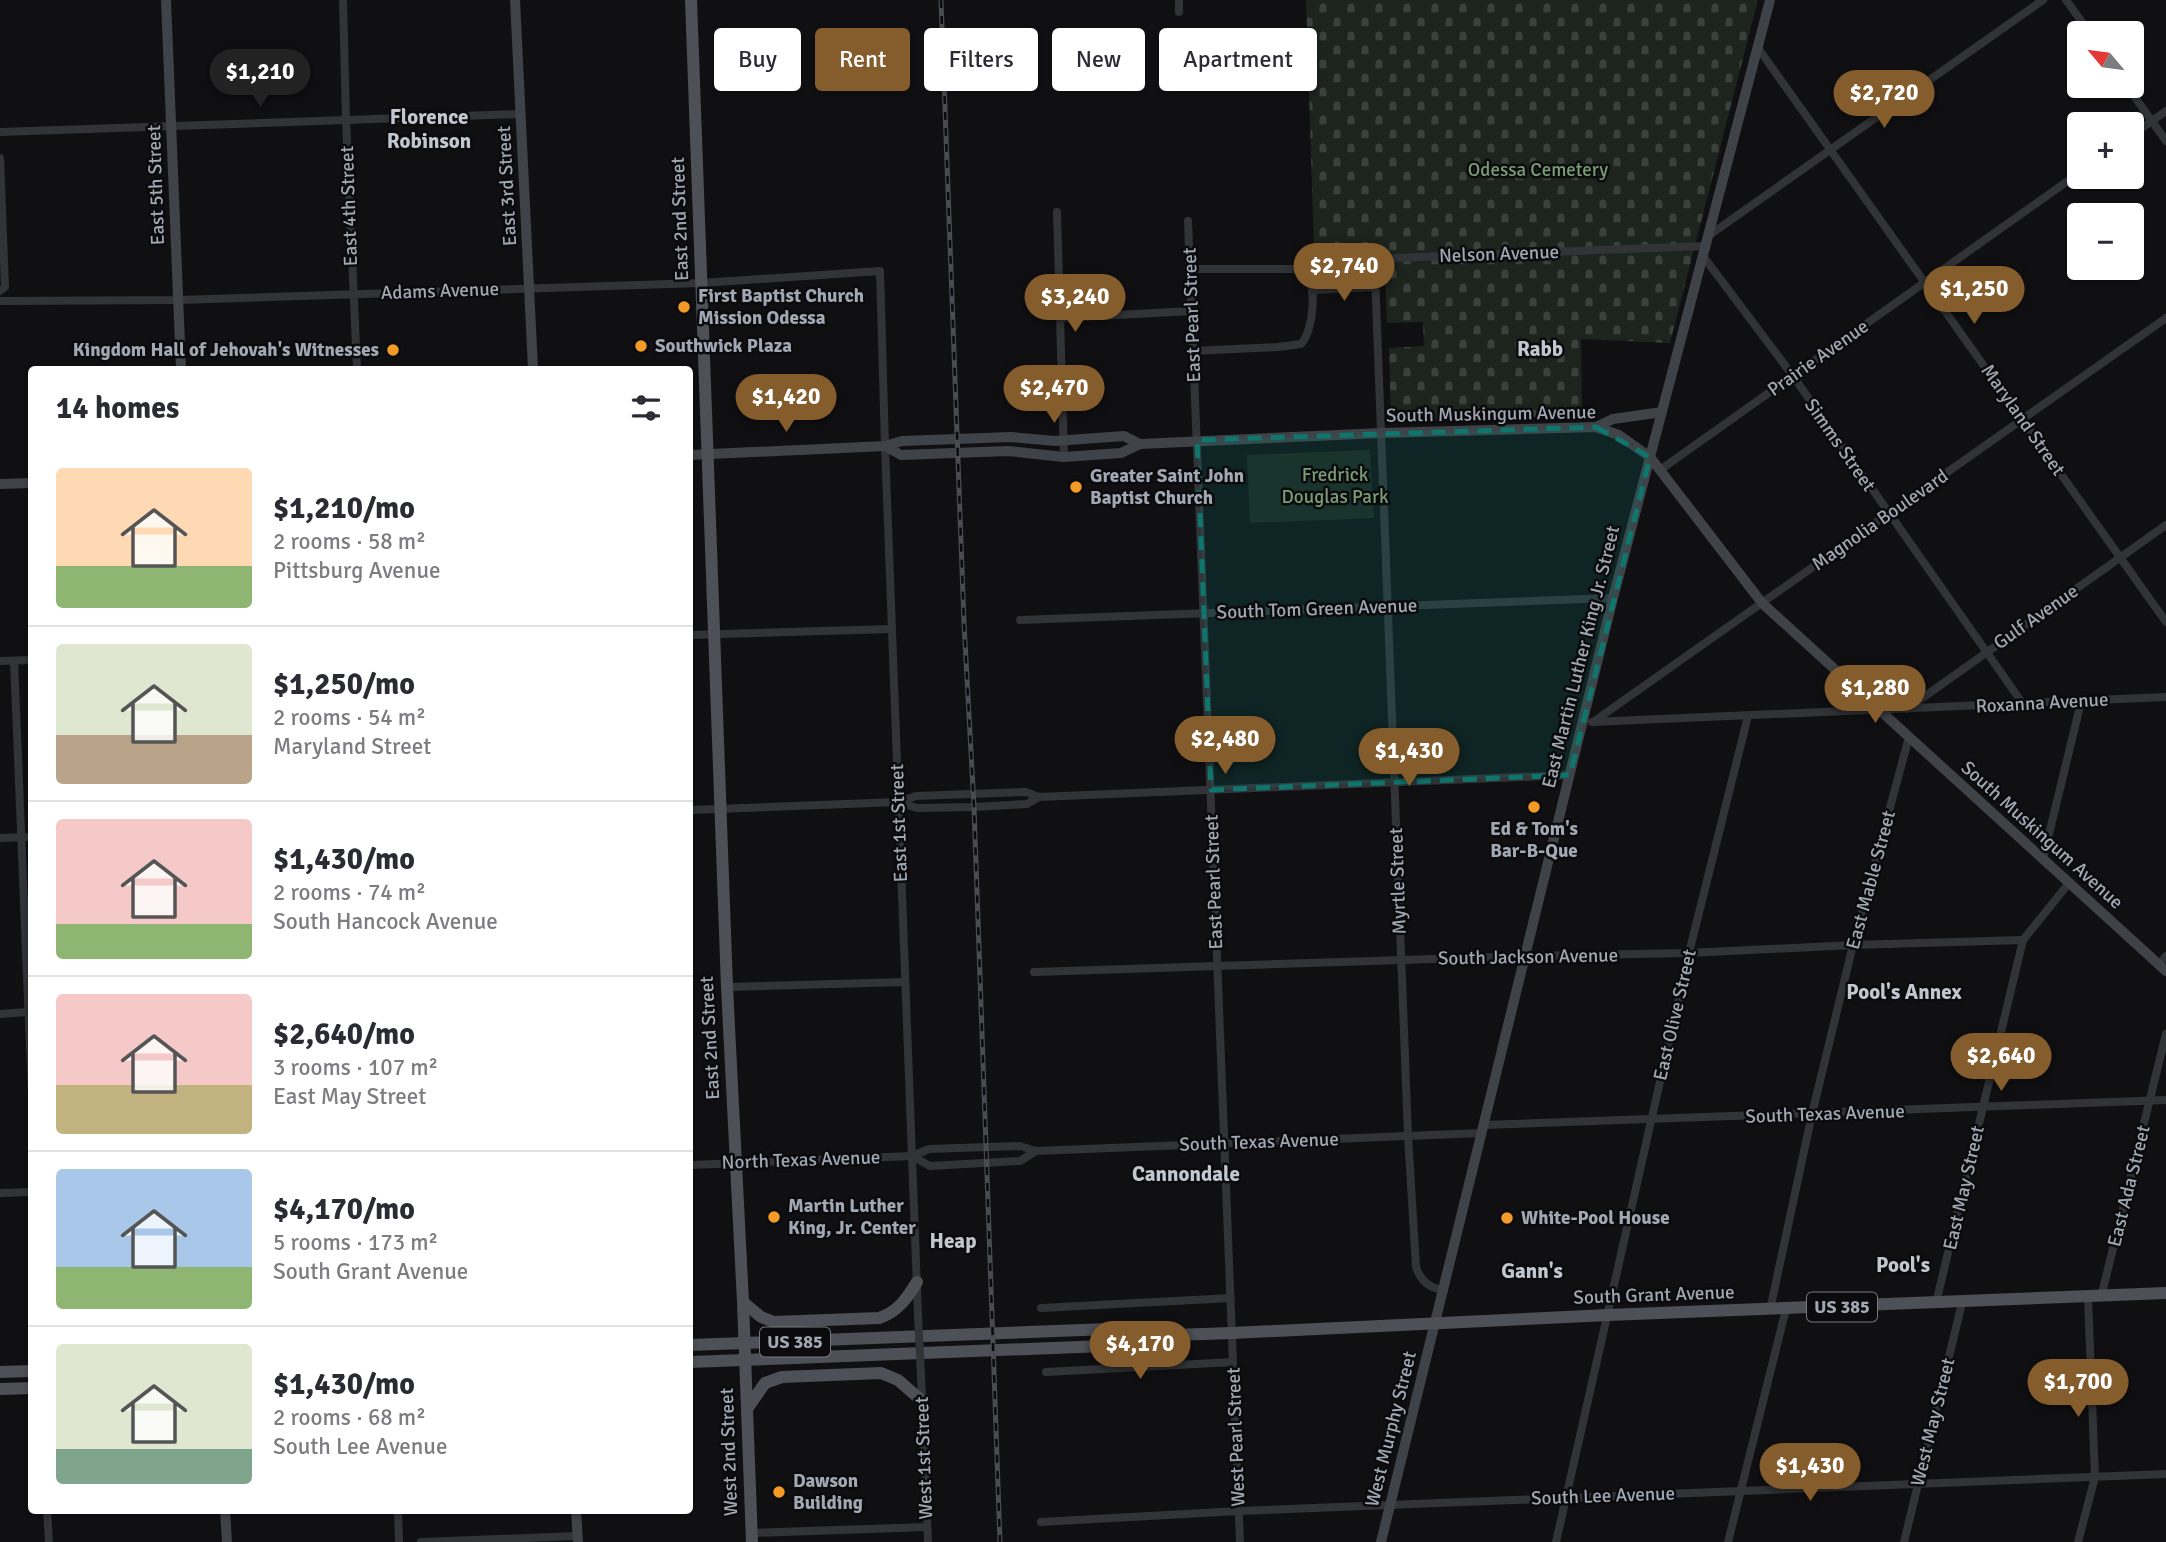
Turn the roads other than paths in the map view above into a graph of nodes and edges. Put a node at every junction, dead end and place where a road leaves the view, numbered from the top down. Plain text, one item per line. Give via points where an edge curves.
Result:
1 (166, 0) edge
2 (343, 0) edge
3 (515, 0) edge
4 (691, 0) edge
5 (1179, 0) edge
6 (1770, 0) edge
7 (2043, 0) edge
8 (2066, 0) edge
9 (1179, 12) dead end
10 (2081, 21) edge
11 (1758, 48) junction
12 (2136, 98) edge
13 (2166, 111) edge
14 (520, 114) junction
15 (346, 120) junction
16 (2152, 121) junction
17 (171, 127) junction
18 (2144, 127) edge
19 (0, 132) edge
20 (2166, 141) edge
21 (1830, 150) junction
22 (0, 158) edge
23 (2067, 181) edge
24 (1057, 212) dead end
25 (1188, 221) dead end
26 (1705, 246) junction
27 (1190, 269) junction
28 (880, 271) joint
29 (1924, 282) junction
30 (701, 283) junction
31 (1375, 287) junction
32 (530, 288) junction
33 (1313, 290) junction
34 (0, 292) edge
35 (353, 294) junction
36 (178, 300) junction
37 (0, 301) edge
38 (1192, 311) junction
39 (1060, 317) junction
40 (2166, 318) edge
41 (1194, 351) junction
42 (181, 366) edge
43 (357, 366) edge
44 (533, 366) edge
45 (1793, 376) junction
46 (1662, 412) junction
47 (2022, 419) junction
48 (1596, 427) junction
49 (1381, 433) junction
50 (1064, 440) junction
51 (1197, 440) junction
52 (1140, 444) junction
53 (885, 446) junction
54 (709, 454) junction
55 (693, 455) edge
56 (1064, 457) junction
57 (1650, 457) junction
58 (1660, 470) junction
59 (28, 483) edge
60 (0, 484) edge
61 (1889, 513) junction
62 (2166, 525) edge
63 (2120, 558) junction
64 (1613, 598) junction
65 (1762, 603) junction
66 (1388, 606) junction
67 (1204, 614) junction
68 (1020, 620) dead end
69 (2166, 622) edge
70 (892, 629) junction
71 (715, 634) junction
72 (693, 635) edge
73 (1986, 653) junction
74 (28, 660) edge
75 (0, 661) edge
76 (14, 661) junction
77 (2166, 697) edge
78 (2081, 702) junction
79 (2023, 704) junction
80 (1907, 709) junction
81 (1880, 710) junction
82 (1748, 716) junction
83 (1588, 722) junction
84 (1909, 737) junction
85 (1570, 775) junction
86 (1395, 782) junction
87 (1211, 790) junction
88 (898, 802) junction
89 (721, 809) junction
90 (693, 810) edge
91 (21, 837) junction
92 (28, 837) edge
93 (0, 838) edge
94 (2043, 859) junction
95 (2069, 883) junction
96 (2023, 940) junction
97 (1853, 945) junction
98 (1689, 953) junction
99 (1526, 956) junction
100 (1402, 960) junction
101 (2164, 964) edge
102 (1218, 966) junction
103 (1034, 972) dead end
104 (905, 982) junction
105 (727, 987) junction
106 (28, 1012) joint
107 (0, 1014) edge
108 (2166, 1034) edge
109 (2166, 1100) edge
110 (2149, 1102) junction
111 (1983, 1108) junction
112 (1812, 1114) junction
113 (1651, 1120) junction
114 (1483, 1129) junction
115 (1408, 1136) junction
116 (1224, 1143) junction
117 (1036, 1151) junction
118 (912, 1156) junction
119 (736, 1163) junction
120 (693, 1165) edge
121 (28, 1192) edge
122 (0, 1193) edge
123 (917, 1282) junction
124 (1444, 1292) junction
125 (2166, 1293) edge
126 (1231, 1298) junction
127 (2095, 1298) junction
128 (743, 1302) junction
129 (1936, 1303) junction
130 (1962, 1303) junction
131 (1041, 1308) dead end
132 (1786, 1309) junction
133 (1770, 1310) junction
134 (1608, 1315) junction
135 (1435, 1324) junction
136 (1232, 1333) junction
137 (1144, 1336) junction
138 (744, 1343) junction
139 (693, 1345) edge
140 (744, 1360) junction
141 (693, 1362) edge
142 (1233, 1362) junction
143 (28, 1371) edge
144 (1046, 1371) dead end
145 (0, 1372) edge
146 (921, 1375) joint
147 (28, 1388) edge
148 (0, 1389) edge
149 (921, 1400) junction
150 (746, 1409) junction
151 (2166, 1474) edge
152 (2095, 1477) junction
153 (1918, 1484) junction
154 (1741, 1491) junction
155 (1566, 1498) junction
156 (1390, 1505) junction
157 (1239, 1511) junction
158 (47, 1514) edge
159 (225, 1514) edge
160 (398, 1514) edge
161 (576, 1514) edge
162 (1041, 1522) dead end
163 (927, 1527) junction
164 (752, 1538) edge
165 (578, 1539) edge
166 (49, 1542) edge
167 (227, 1542) edge
168 (399, 1542) edge
169 (421, 1542) edge
170 (928, 1542) edge
171 (1240, 1542) edge
172 (1381, 1542) edge
173 (1556, 1542) edge
174 (1728, 1542) edge
175 (1904, 1542) edge
176 (2078, 1542) edge

1 - 17 street, East 5th Street
2 - 15 street, East 4th Street
3 - 14 street, East 3rd Street
4 - 30 main road, East 2nd Street
5 - 9 street
6 - 11 street, East Martin Luther King Jr. Street
7 - 21 street
8 - 10 street
11 - 21 street, Maryland Street
11 - 26 street, East Martin Luther King Jr. Street
12 - 16 street
13 - 16 street
14 - 15 street
14 - 32 street, East 3rd Street
15 - 17 street
15 - 35 street, East 4th Street
16 - 18 street
16 - 20 street
17 - 19 street
17 - 36 street, East 5th Street
21 - 26 street
21 - 29 street, Maryland Street
22 - 34 street via 5,287
23 - 29 street, Prairie Avenue
24 - 39 street
25 - 27 street, East Pearl Street
26 - 31 street, Nelson Avenue via 1394,258 1378,268
26 - 45 street, Simms Street
26 - 46 street, East Martin Luther King Jr. Street
27 - 33 street via 1294,269 1307,276
27 - 38 street, East Pearl Street
28 - 30 street, Adams Avenue
28 - 53 street, East 1st Street
29 - 45 street, Prairie Avenue
29 - 47 street, Maryland Street
30 - 32 street, Adams Avenue
30 - 54 main road, East 2nd Street
31 - 33 street
31 - 49 street, Myrtle Street
32 - 35 street, Adams Avenue
32 - 44 street, East 3rd Street
33 - 41 street via 1308,333 1301,344
35 - 36 street, Adams Avenue
35 - 43 street, East 4th Street
36 - 37 street, Adams Avenue
36 - 42 street, East 5th Street
38 - 39 street
38 - 41 street, East Pearl Street
39 - 50 street
40 - 47 street, Magnolia Boulevard
41 - 51 street, East Pearl Street
45 - 58 street, Prairie Avenue
45 - 61 street, Simms Street
46 - 48 street via 1614,419
46 - 57 street, East Martin Luther King Jr. Street
47 - 61 street, Magnolia Boulevard
47 - 63 street, Maryland Street
48 - 49 street, South Muskingum Avenue
48 - 57 street, South Muskingum Avenue via 1619,435
49 - 51 street, South Muskingum Avenue
49 - 66 street, Myrtle Street
50 - 52 street, South Muskingum Avenue via 1124,436
50 - 53 street, South Muskingum Avenue via 1011,437 902,441
50 - 56 street
51 - 52 street, South Muskingum Avenue
51 - 67 street, East Pearl Street
52 - 56 street, South Muskingum Avenue via 1121,453
53 - 54 street
53 - 56 street, South Muskingum Avenue via 901,455 1008,451
53 - 70 street, East 1st Street
54 - 55 street
54 - 71 main road, East 2nd Street
57 - 58 street, South Muskingum Avenue
57 - 64 street, East Martin Luther King Jr. Street
58 - 65 street, South Muskingum Avenue
59 - 60 street
61 - 65 street, Magnolia Boulevard
61 - 73 street, Simms Street
62 - 63 street, Gulf Avenue
63 - 69 street, Maryland Street
63 - 73 street, Gulf Avenue
64 - 66 street, South Tom Green Avenue
64 - 83 street, East Martin Luther King Jr. Street
65 - 81 street, South Muskingum Avenue
65 - 83 street, Magnolia Boulevard
66 - 67 street, South Tom Green Avenue
66 - 86 street, Myrtle Street
67 - 68 street, South Tom Green Avenue
67 - 87 street, East Pearl Street
70 - 71 street
70 - 88 street, East 1st Street
71 - 72 street
71 - 89 main road, East 2nd Street
73 - 79 street, Simms Street
73 - 80 street, Gulf Avenue
74 - 76 street
75 - 76 street
76 - 91 street
77 - 78 street, Roxanna Avenue
78 - 79 street, Roxanna Avenue
78 - 94 street
79 - 80 street, Roxanna Avenue
80 - 81 street, Roxanna Avenue
81 - 82 street, Roxanna Avenue
81 - 84 street, South Muskingum Avenue
82 - 83 street, Roxanna Avenue
82 - 98 street, East Olive Street
83 - 85 street, East Martin Luther King Jr. Street
84 - 94 street, South Muskingum Avenue
84 - 97 street, East Mable Street
85 - 86 street
85 - 99 street, East Martin Luther King Jr. Street
86 - 87 street
86 - 100 street, Myrtle Street
87 - 88 street via 1039,797 1027,804 974,807 917,808
87 - 102 street, East Pearl Street
88 - 89 street
88 - 104 street, East 1st Street
89 - 90 street
89 - 105 main road, East 2nd Street
91 - 92 street
91 - 93 street
91 - 106 street
94 - 95 street, South Muskingum Avenue
95 - 96 street, East May Street
95 - 101 street, South Muskingum Avenue
96 - 97 street, South Jackson Avenue
96 - 111 street, East May Street
97 - 98 street, South Jackson Avenue
97 - 112 street, East Mable Street
98 - 99 street, South Jackson Avenue
98 - 113 street, East Olive Street
99 - 100 street, South Jackson Avenue
99 - 114 street, East Martin Luther King Jr. Street
100 - 102 street, South Jackson Avenue
100 - 115 street, Myrtle Street
102 - 103 street, South Jackson Avenue
102 - 116 street, East Pearl Street
104 - 105 street
104 - 118 street, East 1st Street
105 - 119 main road, East 2nd Street
106 - 107 street
108 - 110 street, East Ada Street
109 - 110 street, South Texas Avenue
110 - 111 street, South Texas Avenue
110 - 127 street, East Ada Street
111 - 112 street, South Texas Avenue
111 - 129 street, East May Street
112 - 113 street, South Texas Avenue
112 - 133 street, East Mable Street
113 - 114 street, South Texas Avenue
113 - 134 street, East Olive Street
114 - 115 street, South Texas Avenue
114 - 124 street, East Martin Luther King Jr. Street
115 - 116 street, South Texas Avenue
115 - 124 street, Myrtle Street via 1416,1267 1425,1283
116 - 117 street, South Texas Avenue
116 - 126 street, East Pearl Street
117 - 118 street, South Texas Avenue via 1020,1146 929,1149
117 - 118 street, South Texas Avenue via 1020,1161 930,1166
118 - 119 street, North Texas Avenue
118 - 123 street, East 1st Street
119 - 120 street, North Texas Avenue
119 - 128 main road, East 2nd Street
121 - 122 street
123 - 128 main road via 896,1310 872,1319 774,1322
123 - 146 street, East 1st Street, bridge
124 - 135 street, East Martin Luther King Jr. Street
125 - 127 main road, South Grant Avenue / US 385
126 - 131 street
126 - 136 street, East Pearl Street
127 - 130 main road, South Grant Avenue / US 385
127 - 152 street, East Ada Street
128 - 138 main road, East 2nd Street
129 - 130 main road, South Grant Avenue / US 385
129 - 132 main road, South Grant Avenue / US 385
130 - 153 street, West May Street
132 - 133 main road, South Grant Avenue / US 385
132 - 154 street
133 - 134 main road, South Grant Avenue / US 385
134 - 135 main road, South Grant Avenue / US 385
134 - 155 street, East Olive Street
135 - 136 main road, South Grant Avenue / US 385
135 - 156 street, West Murphy Street
136 - 137 main road, South Grant Avenue / US 385
136 - 142 street, West Pearl Street
137 - 138 main road, South Grant Avenue / US 385 via 1108,1329
137 - 140 main road, South Grant Avenue / US 385 via 1104,1346
138 - 139 main road, US 385
138 - 140 main road, East 2nd Street
140 - 141 main road, US 385
140 - 150 main road, West 2nd Street
142 - 144 street
142 - 157 street, West Pearl Street
143 - 145 main road
146 - 149 street, West 1st Street
147 - 148 main road
149 - 150 main road via 898,1380 881,1373 782,1377 765,1383
149 - 163 street, West 1st Street
150 - 164 main road, West 2nd Street
151 - 152 street, South Lee Avenue
152 - 153 street, South Lee Avenue
152 - 176 street, East Ada Street
153 - 154 street, South Lee Avenue
153 - 175 street, West May Street
154 - 155 street, South Lee Avenue
154 - 174 street
155 - 156 street, South Lee Avenue
155 - 173 street, East Olive Street
156 - 157 street, South Lee Avenue
156 - 172 street, West Murphy Street
157 - 162 street, South Lee Avenue
157 - 171 street, West Pearl Street
158 - 166 street
159 - 167 street
160 - 168 street
161 - 165 street
163 - 164 street
163 - 170 street, West 1st Street
165 - 169 street

